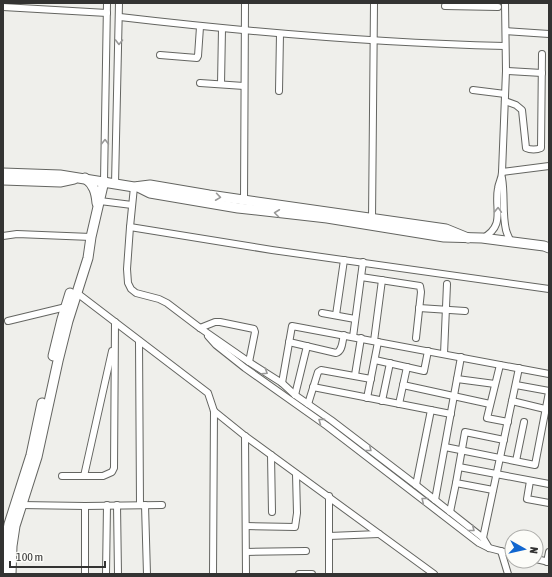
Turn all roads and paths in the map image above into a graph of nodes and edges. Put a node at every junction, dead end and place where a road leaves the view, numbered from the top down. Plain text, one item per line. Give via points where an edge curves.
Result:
1 (107, 3) edge
2 (119, 3) edge
3 (244, 3) edge
4 (374, 3) edge
5 (505, 3) edge
6 (498, 5) edge
7 (445, 6) dead end
8 (3, 7) edge
9 (107, 13) junction
10 (120, 17) junction
11 (505, 24) junction
12 (200, 26) junction
13 (222, 29) junction
14 (244, 31) junction
15 (506, 31) junction
16 (280, 34) junction
17 (549, 34) edge
18 (374, 41) junction
19 (505, 46) junction
20 (542, 54) dead end
21 (160, 55) dead end
22 (506, 71) junction
23 (542, 73) junction
24 (200, 83) dead end
25 (221, 84) junction
26 (244, 86) junction
27 (473, 90) dead end
28 (279, 91) dead end
29 (505, 94) junction
30 (505, 101) junction
31 (549, 166) edge
32 (3, 174) edge
33 (502, 174) junction
34 (84, 178) junction
35 (3, 180) edge
36 (104, 181) junction
37 (115, 184) junction
38 (136, 187) junction
39 (244, 200) junction
40 (99, 205) junction
41 (132, 205) junction
42 (372, 219) junction
43 (130, 227) junction
44 (3, 236) edge
45 (91, 237) junction
46 (468, 238) junction
47 (482, 238) junction
48 (511, 242) junction
49 (547, 246) edge
50 (344, 260) junction
51 (363, 262) junction
52 (361, 277) junction
53 (382, 280) junction
54 (447, 284) dead end
55 (549, 289) edge
56 (77, 293) junction
57 (66, 307) junction
58 (420, 308) junction
59 (445, 310) junction
60 (465, 311) dead end
61 (322, 313) dead end
62 (336, 316) junction
63 (355, 319) junction
64 (8, 321) dead end
65 (115, 322) junction
66 (199, 327) junction
67 (344, 335) junction
68 (353, 337) junction
69 (114, 338) junction
70 (361, 338) junction
71 (416, 338) dead end
72 (140, 341) junction
73 (376, 341) junction
74 (289, 342) junction
75 (307, 346) junction
76 (428, 351) junction
77 (444, 354) junction
78 (461, 357) junction
79 (375, 360) junction
80 (249, 362) junction
81 (390, 363) junction
82 (500, 365) junction
83 (407, 367) junction
84 (519, 368) junction
85 (549, 374) edge
86 (355, 375) junction
87 (371, 379) junction
88 (457, 379) junction
89 (282, 383) junction
90 (495, 384) junction
91 (403, 385) junction
92 (516, 385) junction
93 (313, 387) junction
94 (549, 392) edge
95 (295, 395) junction
96 (454, 396) junction
97 (367, 398) junction
98 (382, 401) junction
99 (512, 402) junction
100 (308, 404) junction
101 (399, 404) junction
102 (490, 404) junction
103 (431, 410) junction
104 (547, 410) edge
105 (214, 411) junction
106 (451, 414) junction
107 (508, 422) junction
108 (524, 422) dead end
109 (542, 430) junction
110 (549, 432) edge
111 (245, 436) junction
112 (504, 440) junction
113 (445, 447) junction
114 (462, 451) junction
115 (271, 456) junction
116 (500, 458) junction
117 (516, 461) junction
118 (459, 467) junction
119 (296, 474) junction
120 (497, 474) junction
121 (62, 476) dead end
122 (84, 476) junction
123 (530, 481) junction
124 (456, 483) junction
125 (549, 484) edge
126 (416, 485) junction
127 (493, 490) junction
128 (329, 496) junction
129 (435, 500) junction
130 (549, 503) edge
131 (21, 505) junction
132 (107, 505) junction
133 (117, 505) junction
134 (143, 505) junction
135 (162, 505) dead end
136 (85, 506) junction
137 (272, 512) dead end
138 (450, 512) junction
139 (246, 526) junction
140 (379, 534) junction
141 (329, 536) junction
142 (483, 538) junction
143 (489, 548) junction
144 (4, 549) edge
145 (306, 551) dead end
146 (501, 551) junction
147 (246, 552) junction
148 (504, 552) edge
149 (549, 552) edge
150 (548, 562) edge
151 (3, 574) edge
152 (11, 574) edge
153 (85, 574) edge
154 (106, 574) edge
155 (118, 574) edge
156 (147, 574) edge
157 (213, 574) edge
158 (246, 574) edge
159 (299, 574) edge
160 (312, 574) edge
161 (329, 574) edge
162 (434, 574) edge
163 (508, 574) edge

1 - 9 street
2 - 10 street
3 - 14 street
4 - 18 street
5 - 11 street
6 - 7 street
6 - 11 street
8 - 9 street
36 -> 9 street
10 - 12 street
10 -> 37 street
11 - 15 street
12 - 13 street
12 - 21 street via 197,58
13 - 14 street
13 - 25 street
14 - 16 street
14 - 26 street
15 - 17 street
15 - 19 street
16 - 18 street
16 - 28 street
18 - 19 street
18 - 42 street
19 - 22 street
20 - 23 street
22 - 23 street
22 - 29 street
23 - 30 street via 541,148 526,148 522,110
24 - 25 street
25 - 26 street
26 - 39 street
27 - 29 street
29 - 30 street
30 - 33 street
31 - 33 street
32 - 34 main road
47 -> 33 street via 492,233 496,224 498,188
33 - 48 street via 506,232
34 - 35 main road via 60,182
34 - 36 main road
34 - 40 main road via 91,182
36 - 37 main road
36 - 40 main road
37 - 38 main road
38 -> 39 main road via 150,185
38 - 41 street
46 -> 38 main road via 444,237 327,218 238,208 150,193
39 - 42 main road
40 - 41 street
40 - 45 main road
41 - 43 street
42 - 46 main road via 446,229
43 - 50 street
43 - 66 street via 127,269 131,289 167,303
44 - 45 street via 17,234
45 - 56 main road via 88,258
45 - 57 main road via 82,256
46 - 47 main road
47 - 48 main road
48 - 49 main road
50 - 51 street
50 - 62 street
51 - 52 street
51 - 55 street
52 - 53 street
52 - 63 street
53 - 58 street via 420,286
53 - 73 street
54 - 59 street
56 - 65 street
56 - 131 main road via 58,361 37,457
57 - 64 street
57 - 144 main road via 31,455 9,524
58 - 59 street
58 - 71 street
59 - 60 street
59 - 77 street
61 - 62 street
62 - 63 street
63 - 68 street
65 - 69 street
65 - 72 street
66 - 80 street
66 - 80 street via 220,322 254,329
143 -> 66 street via 479,543 327,426 245,368 216,345
67 - 68 street
67 - 74 street via 292,326
67 - 75 street via 339,352
68 - 70 street
69 - 122 street
69 - 122 street via 114,468 108,475
70 - 73 street
70 - 86 street
72 - 105 street via 208,393
72 - 134 street
73 - 76 street
73 - 79 street
74 - 75 street
74 - 89 street
75 - 95 street
76 - 77 street
76 - 83 street via 424,371
77 - 78 street
78 - 82 street
78 - 88 street
79 - 81 street
79 - 87 street
80 -> 89 street
81 - 83 street
81 - 98 street
82 - 84 street
82 - 90 street
83 - 91 street
84 - 85 street
84 - 92 street
86 - 87 street
86 - 93 street via 321,370
87 - 97 street
88 - 90 street
88 - 96 street
89 - 95 street
90 - 102 street
91 - 96 street
91 - 101 street
92 - 94 street
92 - 99 street
93 - 97 street
93 - 100 street
94 - 104 street
95 - 100 street
96 - 102 street
96 - 106 street
97 - 98 street
98 - 101 street
99 - 104 street
99 - 107 street
100 -> 126 street
101 - 103 street
102 - 107 street via 487,418
103 - 106 street
103 - 126 street
104 - 109 street
105 - 111 street
105 - 157 street
106 - 113 street
107 - 112 street
108 - 117 street
109 - 110 street
109 - 117 street via 535,465
111 - 115 street
111 - 139 street
112 - 114 street via 465,432
112 - 116 street
113 - 114 street
113 - 129 street
114 - 116 street
114 - 118 street
115 - 119 street
115 - 137 street
116 - 117 street
116 - 120 street
118 - 120 street
118 - 124 street
119 - 128 street
119 - 139 street via 295,527
120 - 123 street
120 - 127 street
121 - 122 street
123 - 125 street
123 - 130 street via 527,499
124 - 127 street
124 - 138 street
126 - 129 street
127 - 142 street
128 - 140 street
128 - 141 street
129 - 138 street
131 - 136 street
131 - 152 main road via 12,546
132 - 133 street
132 - 136 street
132 - 154 street
133 - 134 street
133 - 155 street
134 - 135 street
134 - 156 street
136 - 153 street
138 -> 142 street
139 - 147 street
140 - 141 street
140 - 162 street
141 - 161 street
142 - 143 street
143 - 146 street
144 - 151 main road
145 - 147 street
146 - 148 street
146 - 163 street
147 - 158 street
149 - 150 street
159 - 160 street

